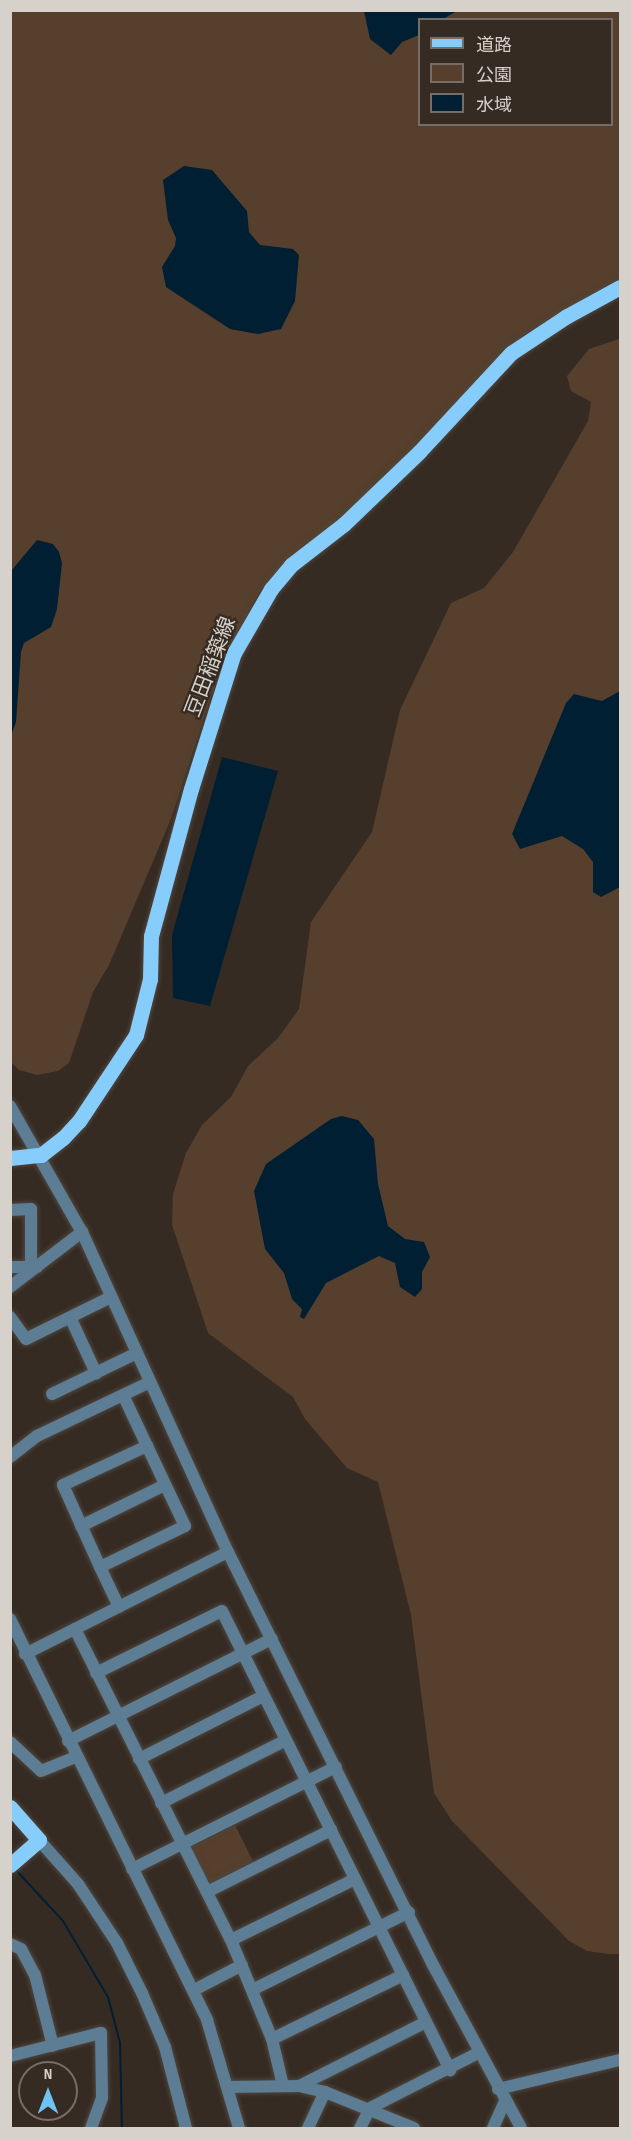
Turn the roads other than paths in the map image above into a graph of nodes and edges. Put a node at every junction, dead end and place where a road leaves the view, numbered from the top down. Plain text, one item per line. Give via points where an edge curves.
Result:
1 (621, 287) edge
2 (10, 1106) edge
3 (10, 1121) edge
4 (30, 1139) junction
5 (41, 1155) junction
6 (10, 1158) edge
7 (10, 1210) edge
8 (82, 1232) junction
9 (10, 1267) edge
10 (34, 1267) junction
11 (10, 1287) edge
12 (111, 1297) junction
13 (10, 1317) edge
14 (71, 1319) junction
15 (137, 1353) junction
16 (96, 1373) junction
17 (150, 1382) junction
18 (52, 1394) dead end
19 (123, 1395) junction
20 (147, 1446) junction
21 (10, 1457) edge
22 (165, 1485) junction
23 (81, 1526) junction
24 (228, 1552) junction
25 (100, 1567) junction
26 (119, 1607) junction
27 (10, 1619) edge
28 (75, 1629) junction
29 (272, 1639) junction
30 (15, 1640) edge
31 (25, 1654) junction
32 (243, 1654) junction
33 (96, 1673) junction
34 (263, 1696) junction
35 (116, 1716) junction
36 (286, 1740) junction
37 (68, 1741) junction
38 (10, 1742) edge
39 (76, 1757) junction
40 (138, 1760) junction
41 (336, 1767) junction
42 (307, 1783) junction
43 (161, 1803) junction
44 (10, 1807) edge
45 (331, 1830) junction
46 (39, 1840) junction
47 (182, 1845) junction
48 (16, 1860) edge
49 (132, 1869) junction
50 (355, 1879) junction
51 (207, 1892) junction
52 (409, 1912) junction
53 (379, 1926) junction
54 (231, 1940) junction
55 (10, 1944) edge
56 (242, 1965) junction
57 (403, 1975) junction
58 (254, 1989) junction
59 (194, 1990) junction
60 (426, 2022) junction
61 (272, 2039) junction
62 (53, 2046) junction
63 (478, 2053) junction
64 (10, 2056) edge
65 (621, 2060) edge
66 (450, 2070) junction
67 (283, 2086) junction
68 (299, 2086) junction
69 (227, 2087) junction
70 (498, 2089) junction
71 (325, 2092) junction
72 (505, 2101) junction
73 (369, 2108) junction
74 (91, 2128) edge
75 (186, 2128) edge
76 (239, 2128) edge
77 (308, 2128) edge
78 (360, 2128) edge
79 (414, 2128) edge
80 (493, 2128) edge
81 (521, 2128) edge

1 - 5 main road, 豆田稲築線 via 511,353 419,452 344,524 291,565 256,610 234,653 191,789 151,936 150,979 136,1035 80,1121
2 - 4 street
3 - 4 street
4 - 5 street
5 - 6 main road
5 - 8 street
7 - 10 street via 31,1209
8 - 10 street
8 - 12 street
9 - 10 street
10 - 11 street
12 - 14 street
12 - 15 street
13 - 14 street via 26,1339
14 - 16 street
15 - 16 street
15 - 17 street
16 - 18 street
17 - 19 street
17 - 24 street
19 - 20 street
19 - 21 street via 36,1436
20 - 22 street
20 - 23 street via 63,1485
22 - 23 street
22 - 25 street via 185,1526
23 - 25 street
24 - 26 street
24 - 29 street
25 - 26 street
26 - 28 street
27 - 30 street
28 - 31 street
28 - 33 street
29 - 32 street
29 - 41 street
30 - 31 street
31 - 37 street
32 - 33 street via 222,1611
32 - 34 street
32 - 35 street
33 - 35 street
34 - 36 street
34 - 40 street
35 - 37 street
35 - 40 street
36 - 42 street
36 - 43 street
37 - 39 street
38 - 39 street via 41,1771
39 - 49 street
40 - 43 street
41 - 42 street
41 - 52 street
42 - 45 street
42 - 47 street
43 - 47 street
44 - 46 main road
45 - 50 street
45 - 51 street
46 - 48 main road
46 - 75 street via 78,1884 132,1973 165,2047
47 - 49 street
47 - 51 street
49 - 59 street
50 - 53 street
50 - 54 street
51 - 54 street
52 - 53 street
52 - 63 street
53 - 57 street
53 - 58 street
54 - 56 street
55 - 62 street via 21,1949 35,1975
56 - 58 street
56 - 59 street
57 - 60 street
57 - 61 street
58 - 61 street
59 - 69 street
60 - 66 street
60 - 68 street
61 - 67 street
62 - 64 street
62 - 74 street via 101,2033 102,2097
63 - 66 street
63 - 70 street
65 - 70 street
66 - 73 street
67 - 68 street
67 - 69 street
68 - 71 street
69 - 76 street
70 - 72 street
71 - 73 street
71 - 77 street
72 - 80 street
72 - 81 street
73 - 78 street
73 - 79 street

